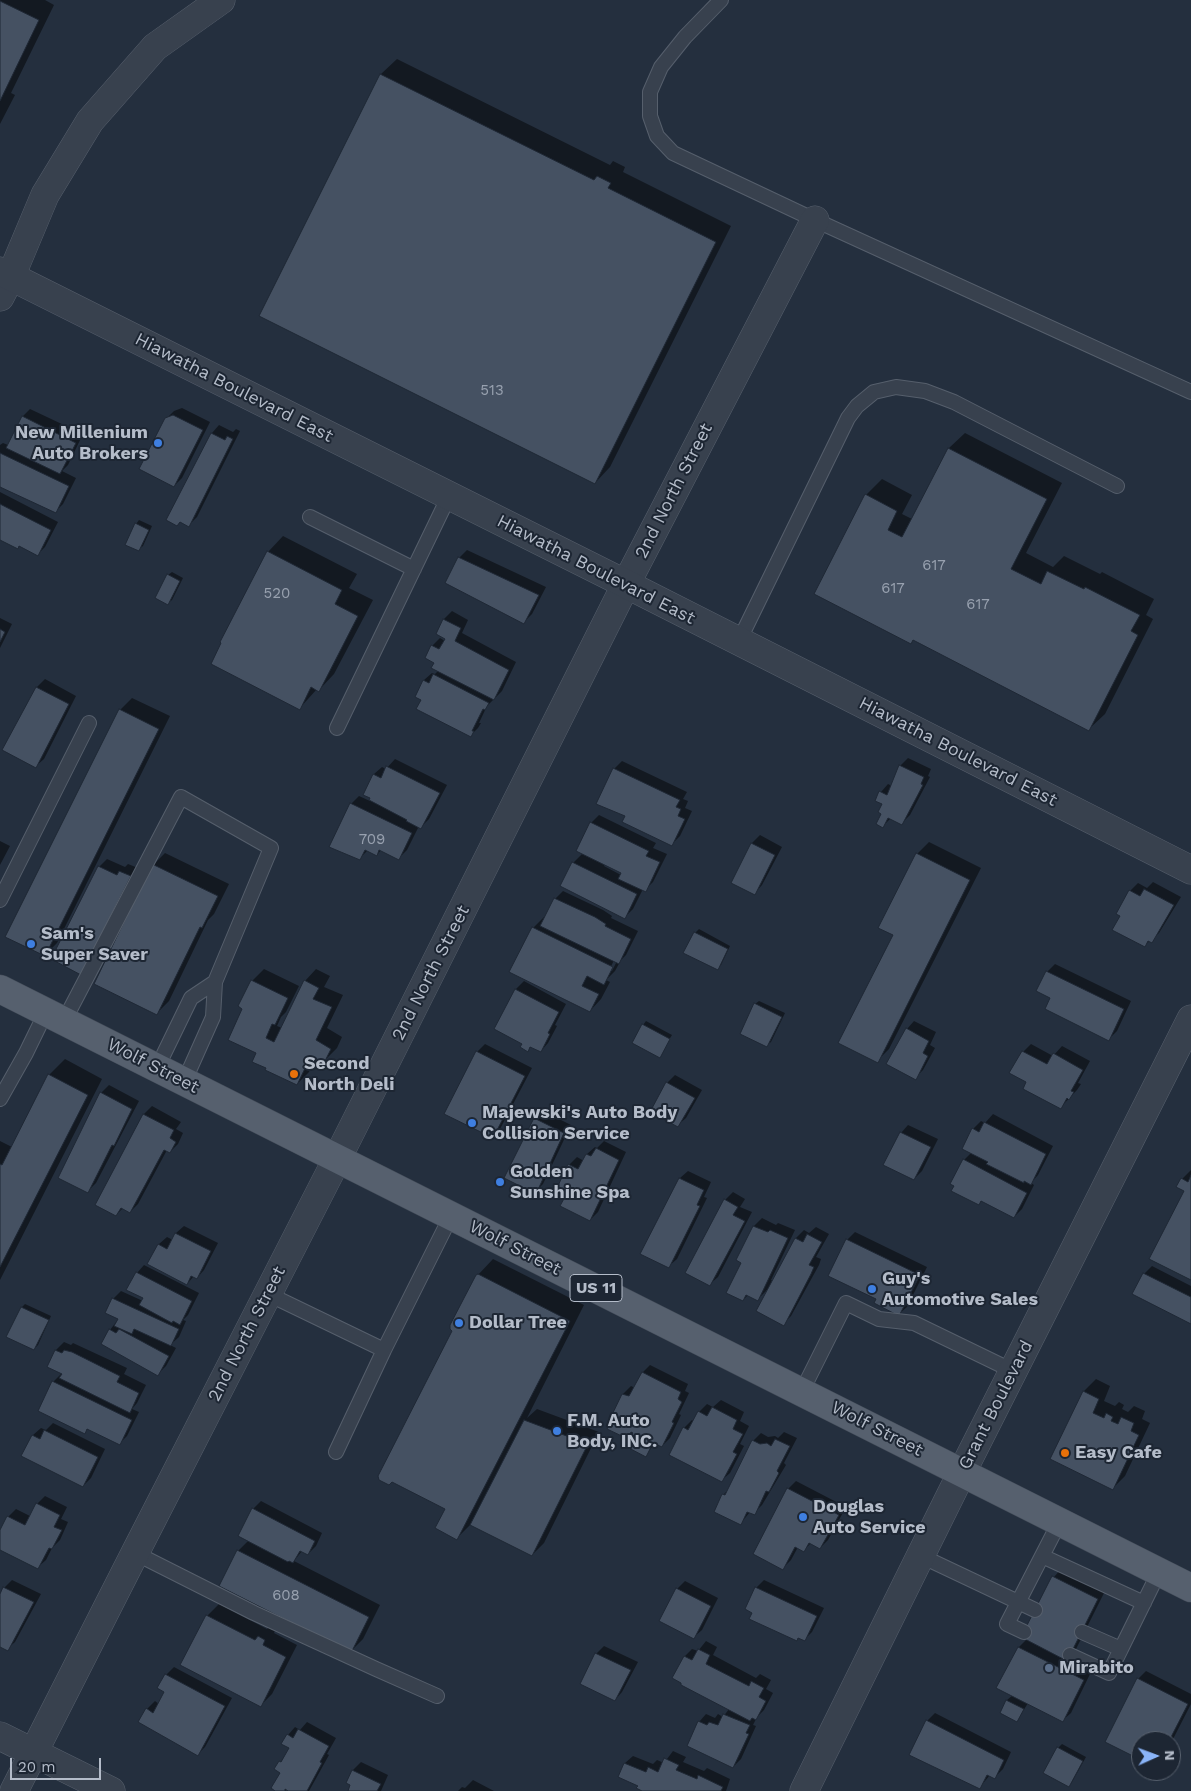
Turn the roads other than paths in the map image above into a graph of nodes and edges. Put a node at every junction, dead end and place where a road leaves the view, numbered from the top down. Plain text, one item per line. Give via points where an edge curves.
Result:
1 (221, 0) edge
2 (721, 0) edge
3 (815, 220) junction
4 (4, 281) edge
5 (1191, 392) edge
6 (1117, 486) dead end
7 (448, 496) junction
8 (310, 517) dead end
9 (414, 569) junction
10 (626, 584) junction
11 (739, 642) junction
12 (89, 723) dead end
13 (338, 728) dead end
14 (1191, 870) edge
15 (0, 900) edge
16 (216, 982) junction
17 (0, 989) edge
18 (55, 1017) junction
19 (1191, 1019) edge
20 (157, 1068) junction
21 (184, 1082) junction
22 (0, 1099) edge
23 (337, 1159) junction
24 (451, 1216) junction
25 (268, 1294) junction
26 (384, 1350) junction
27 (1013, 1371) junction
28 (802, 1391) junction
29 (336, 1452) dead end
30 (962, 1472) junction
31 (1060, 1521) junction
32 (135, 1553) junction
33 (921, 1556) junction
34 (1042, 1556) junction
35 (1159, 1572) junction
36 (1191, 1588) edge
37 (1018, 1602) junction
38 (1144, 1603) junction
39 (1035, 1610) dead end
40 (1024, 1632) dead end
41 (1082, 1632) dead end
42 (1121, 1649) junction
43 (1070, 1655) dead end
44 (438, 1696) dead end
45 (0, 1736) edge
46 (34, 1753) junction
47 (14, 1791) edge
48 (111, 1791) edge
49 (804, 1791) edge

1 - 4 street via 155,47 90,121 45,195
2 - 3 lane via 661,67 650,92 650,116 657,136 673,152
3 - 5 lane
3 - 10 street, 2nd North Street
4 - 7 street, Hiawatha Boulevard East
6 - 11 lane via 954,402 924,391 896,387 874,392 848,418
7 - 9 lane
7 - 10 street, Hiawatha Boulevard East
8 - 9 lane
9 - 13 lane
10 - 11 street, Hiawatha Boulevard East
10 - 23 street, 2nd North Street
11 - 14 street, Hiawatha Boulevard East
12 - 15 lane
16 - 18 lane via 271,848 181,797
16 - 20 lane via 191,998
16 - 21 lane via 213,1017
17 - 18 main road, Wolf Street / US 11
18 - 20 main road, Wolf Street / US 11
18 - 22 lane via 26,1054
19 - 27 street, Grant Boulevard
20 - 21 main road, Wolf Street / US 11
21 - 23 main road, Wolf Street / US 11
23 - 24 main road, Wolf Street / US 11
23 - 25 street, 2nd North Street
24 - 26 lane
24 - 28 main road, Wolf Street / US 11
25 - 26 lane
25 - 32 street, 2nd North Street
26 - 29 lane
27 - 28 lane via 914,1322 878,1319 846,1302
27 - 30 street, Grant Boulevard
28 - 30 main road, Wolf Street / US 11
30 - 31 main road, Wolf Street / US 11
30 - 33 street, Grant Boulevard
31 - 34 lane
31 - 35 main road, Wolf Street / US 11
32 - 44 lane via 254,1613
32 - 46 street, 2nd North Street
33 - 37 lane
33 - 49 street, Grant Boulevard
34 - 37 lane
34 - 38 lane
35 - 36 main road, Wolf Street / US 11
35 - 38 lane
37 - 39 lane
37 - 40 lane via 1007,1624
38 - 42 lane
41 - 42 lane
42 - 43 lane via 1109,1673
45 - 46 street
46 - 47 street, 2nd North Street
46 - 48 street

